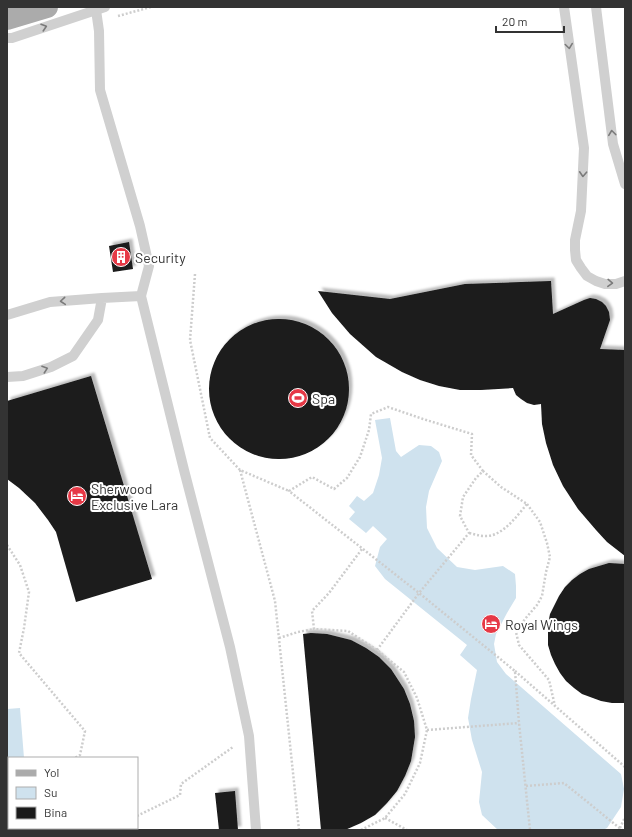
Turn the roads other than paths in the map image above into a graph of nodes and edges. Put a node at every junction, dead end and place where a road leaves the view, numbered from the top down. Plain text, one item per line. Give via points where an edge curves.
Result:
1 (47, 7) edge
2 (564, 7) edge
3 (596, 7) edge
4 (101, 8) edge
5 (7, 19) edge
6 (7, 38) edge
7 (625, 184) edge
8 (625, 281) edge
9 (141, 296) junction
10 (102, 298) junction
11 (7, 314) edge
12 (7, 377) edge
13 (256, 830) edge

1 - 5 main road
2 -> 8 lane via 584,148 581,211 574,250 576,260 587,276 596,281 605,284
7 -> 3 lane via 613,144
6 -> 4 lane
4 - 9 lane via 100,90 140,226 148,266
9 - 10 lane
9 - 13 lane via 230,647 249,736
10 -> 11 lane via 50,302
12 -> 10 lane via 22,376 51,367 73,356 98,320

